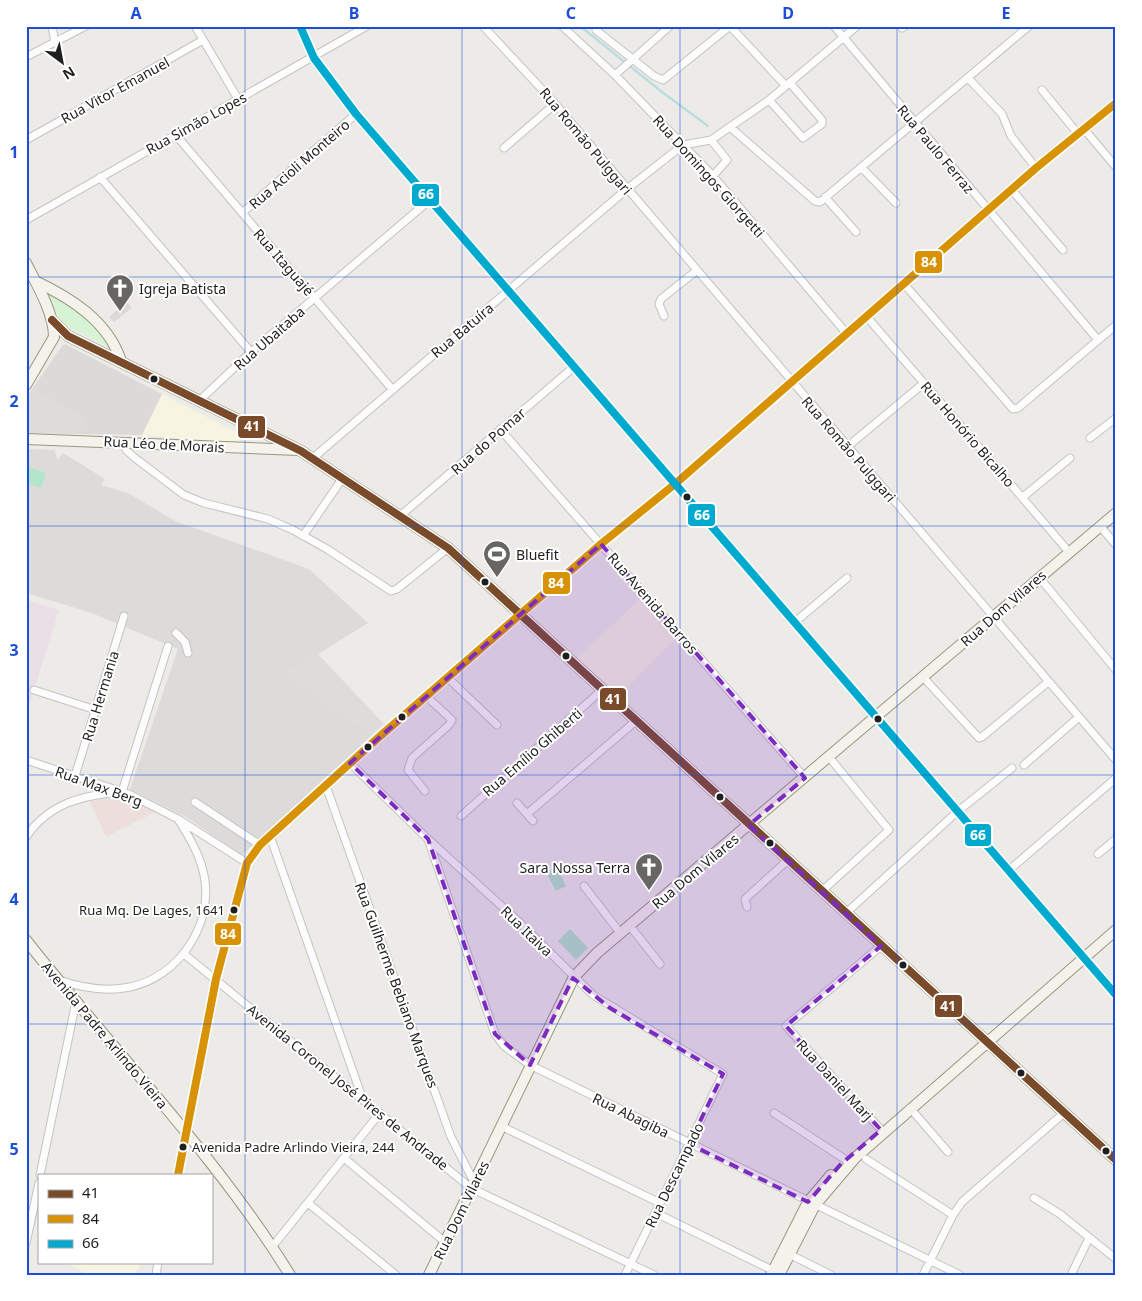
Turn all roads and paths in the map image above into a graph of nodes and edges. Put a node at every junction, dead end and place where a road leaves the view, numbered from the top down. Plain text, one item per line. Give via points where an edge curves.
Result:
1 (52, 26) edge
2 (86, 26) edge
3 (195, 26) edge
4 (300, 26) edge
5 (367, 26) edge
6 (483, 26) edge
7 (562, 26) edge
8 (670, 26) edge
9 (730, 26) edge
10 (834, 26) edge
11 (857, 26) edge
12 (1029, 26) edge
13 (598, 28) edge
14 (844, 38) junction
15 (203, 40) junction
16 (55, 43) junction
17 (26, 57) edge
18 (314, 58) junction
19 (632, 59) junction
20 (615, 75) junction
21 (968, 78) junction
22 (788, 84) junction
23 (1042, 90) dead end
24 (238, 99) junction
25 (769, 100) junction
26 (1116, 103) edge
27 (555, 104) junction
28 (356, 114) junction
29 (915, 123) junction
30 (730, 127) junction
31 (1084, 129) junction
32 (175, 134) junction
33 (1078, 134) junction
34 (26, 140) edge
35 (711, 140) junction
36 (683, 145) junction
37 (504, 148) dead end
38 (861, 167) junction
39 (1116, 167) edge
40 (1036, 168) junction
41 (713, 176) junction
42 (100, 177) junction
43 (627, 189) junction
44 (1012, 190) junction
45 (431, 198) junction
46 (822, 200) junction
47 (896, 203) dead end
48 (988, 210) junction
49 (242, 213) junction
50 (26, 220) edge
51 (856, 232) dead end
52 (1063, 250) dead end
53 (26, 263) edge
54 (696, 271) junction
55 (35, 282) junction
56 (904, 284) junction
57 (510, 290) junction
58 (315, 298) junction
59 (664, 316) dead end
60 (867, 317) junction
61 (52, 320) junction
62 (1116, 325) edge
63 (847, 334) junction
64 (68, 336) junction
65 (54, 337) junction
66 (1098, 340) junction
67 (251, 352) junction
68 (121, 361) junction
69 (575, 366) junction
70 (792, 382) junction
71 (924, 383) junction
72 (26, 385) edge
73 (392, 389) junction
74 (199, 401) junction
75 (1116, 418) edge
76 (500, 429) junction
77 (264, 432) junction
78 (1090, 438) dead end
79 (26, 439) edge
80 (124, 442) junction
81 (847, 447) junction
82 (256, 448) junction
83 (301, 450) junction
84 (313, 458) junction
85 (1070, 458) dead end
86 (342, 479) junction
87 (675, 484) junction
88 (1023, 497) junction
89 (1116, 513) edge
90 (400, 516) junction
91 (1100, 526) junction
92 (303, 536) junction
93 (601, 544) junction
94 (1116, 545) edge
95 (448, 548) junction
96 (1069, 552) junction
97 (1039, 577) junction
98 (847, 578) dead end
99 (522, 614) junction
100 (124, 616) dead end
101 (993, 618) junction
102 (795, 622) junction
103 (176, 633) dead end
104 (168, 646) dead end
105 (188, 653) dead end
106 (1116, 670) edge
107 (923, 677) junction
108 (448, 678) junction
109 (1048, 682) junction
110 (34, 690) dead end
111 (603, 690) junction
112 (426, 696) junction
113 (96, 710) junction
114 (876, 717) junction
115 (1079, 717) junction
116 (637, 720) junction
117 (497, 725) dead end
118 (829, 757) junction
119 (26, 760) edge
120 (1116, 760) edge
121 (350, 763) junction
122 (1024, 766) dead end
123 (1012, 768) dead end
124 (75, 776) junction
125 (805, 778) junction
126 (1116, 778) edge
127 (326, 786) junction
128 (425, 791) dead end
129 (122, 792) junction
130 (195, 802) dead end
131 (517, 803) dead end
132 (957, 812) junction
133 (527, 814) junction
134 (461, 816) dead end
135 (178, 818) junction
136 (533, 821) dead end
137 (750, 825) junction
138 (270, 836) junction
139 (26, 837) edge
140 (428, 839) junction
141 (1115, 842) edge
142 (260, 845) junction
143 (1098, 854) dead end
144 (788, 860) junction
145 (247, 863) junction
146 (1008, 871) junction
147 (584, 886) dead end
148 (822, 891) junction
149 (748, 907) dead end
150 (846, 913) junction
151 (630, 926) junction
152 (1116, 930) edge
153 (621, 934) junction
154 (26, 940) edge
155 (881, 946) junction
156 (184, 954) junction
157 (1083, 958) junction
158 (660, 964) dead end
159 (574, 977) junction
160 (58, 980) junction
161 (216, 980) junction
162 (1116, 995) edge
163 (76, 1002) junction
164 (988, 1042) junction
165 (530, 1065) junction
166 (722, 1074) joint
167 (364, 1100) junction
168 (908, 1110) junction
169 (1064, 1112) junction
170 (380, 1113) junction
171 (774, 1113) dead end
172 (500, 1126) junction
173 (882, 1131) junction
174 (187, 1134) junction
175 (689, 1144) junction
176 (948, 1152) dead end
177 (344, 1158) junction
178 (866, 1159) dead end
179 (846, 1160) junction
180 (1116, 1160) edge
181 (40, 1174) edge
182 (178, 1174) edge
183 (472, 1185) junction
184 (38, 1188) edge
185 (1034, 1198) dead end
186 (308, 1203) junction
187 (660, 1203) junction
188 (812, 1203) junction
189 (656, 1213) junction
190 (953, 1215) junction
191 (1089, 1238) junction
192 (445, 1242) junction
193 (26, 1243) edge
194 (272, 1247) junction
195 (785, 1253) junction
196 (1116, 1259) edge
197 (930, 1260) junction
198 (630, 1263) junction
199 (775, 1274) edge
200 (290, 1275) edge
201 (396, 1275) edge
202 (429, 1275) edge
203 (625, 1275) edge
204 (654, 1275) edge
205 (831, 1275) edge
206 (923, 1275) edge
207 (960, 1275) edge
208 (1071, 1275) edge

1 - 16 street
2 - 16 street
3 - 15 street
4 - 18 street
5 - 18 street, Rua Simão Lopes
6 - 27 street, Rua Romão Pulggari
7 - 20 street, Rua Domingos Giorgetti
8 - 19 street
9 - 19 street via 668,78 660,80
9 - 22 street
10 - 14 street, Rua Paulo Ferraz
11 - 14 street
12 - 21 street
13 - 19 street
14 - 22 street
14 - 29 street, Rua Paulo Ferraz
15 - 24 street
15 - 34 street, Rua Vitor Emanuel
16 - 17 street
18 - 24 street, Rua Simão Lopes
18 - 28 street
19 - 20 street
20 - 36 street, Rua Domingos Giorgetti
21 - 29 street
21 - 40 street via 1002,114 1011,136
22 - 25 street
22 - 25 street via 822,120 822,124 803,138
23 - 33 street
24 - 32 street, Rua Simão Lopes
25 - 30 street
26 - 31 street
27 - 37 street
27 - 43 street, Rua Romão Pulggari
28 - 45 street
28 - 49 street, Rua Acioli Monteiro
29 - 38 street
29 - 48 street, Rua Paulo Ferraz
30 - 35 street
30 - 46 street via 815,202
31 - 33 street
31 - 39 street
32 - 42 street, Rua Simão Lopes
32 - 49 street, Rua Itaguajé
33 - 40 street
35 - 36 street, Rua Batuíra
35 - 41 street via 727,160
36 - 41 street, Rua Domingos Giorgetti
36 - 43 street, Rua Batuíra
38 - 46 street
38 - 47 street
40 - 44 street
41 - 63 street, Rua Domingos Giorgetti
42 - 50 street, Rua Simão Lopes
42 - 67 street
43 - 54 street, Rua Romão Pulggari
43 - 57 street, Rua Batuíra
44 - 48 street
44 - 52 street
45 - 57 street
45 - 58 street, Rua Ubaitaba
46 - 51 street
48 - 56 street
48 - 66 street, Rua Paulo Ferraz
49 - 58 street, Rua Itaguajé
53 - 55 main road
54 - 59 street via 661,299 659,304
54 - 70 street, Rua Romão Pulggari
55 - 61 main road
55 - 68 main road via 72,300 92,318 110,336
56 - 60 street
56 - 66 street via 1013,409
57 - 69 street
57 - 73 street, Rua Batuíra
58 - 67 street, Rua Ubaitaba
58 - 73 street, Rua Itaguajé
60 - 63 street
60 - 71 street, Rua Honório Bicalho
61 - 64 main road
61 - 65 main road
62 - 66 street
63 - 70 street
64 - 65 main road
64 - 68 main road
65 - 72 main road
67 - 74 street, Rua Ubaitaba
68 - 74 main road
69 - 76 street, Rua do Pomar
69 - 87 street
70 - 81 street, Rua Romão Pulggari
70 - 87 street
71 - 81 street
71 - 88 street, Rua Honório Bicalho
73 - 84 street, Rua Batuíra
74 - 77 main road
75 - 78 street
76 - 90 street, Rua do Pomar
76 - 93 street, Rua Avenida Barros
77 - 82 main road via 261,444
77 - 83 main road
79 - 80 main road, Rua Léo de Morais
80 - 82 main road, Rua Léo de Morais
80 - 92 street via 126,450 135,458 184,495 268,519
81 - 101 street, Rua Romão Pulggari
82 - 83 main road, Rua Léo de Morais
83 - 84 main road
84 - 86 main road
85 - 88 street
86 - 90 main road
86 - 92 street
87 - 93 street
87 - 102 street
88 - 96 street, Rua Honório Bicalho
89 - 91 main road, Rua Dom Vilares
90 - 95 main road
91 - 94 street
91 - 96 main road, Rua Dom Vilares
92 - 95 street via 391,591
93 - 99 street
93 - 125 street, Rua Avenida Barros
95 - 99 main road
96 - 97 main road, Rua Dom Vilares
97 - 101 main road, Rua Dom Vilares
97 - 106 street
98 - 102 street
99 - 108 street
99 - 111 main road
100 - 113 street, Rua Hermania
101 - 107 main road, Rua Dom Vilares
101 - 109 street, Rua Romão Pulggari
102 - 114 street
103 - 105 street via 185,642
104 - 129 street
107 - 109 street via 975,736 982,737
107 - 114 main road, Rua Dom Vilares
108 - 112 street
108 - 117 street
109 - 115 street, Rua Romão Pulggari
110 - 113 street
111 - 116 main road
111 - 134 street, Rua Emílio Ghiberti
112 - 121 street
112 - 128 street via 452,722 412,758 408,770
113 - 124 street, Rua Hermania
114 - 118 main road, Rua Dom Vilares
114 - 132 street
115 - 120 street, Rua Romão Pulggari
115 - 122 street
116 - 133 street
116 - 137 main road
118 - 125 main road, Rua Dom Vilares
118 - 148 street via 889,830
119 - 124 street, Rua Max Berg
121 - 127 street
121 - 140 street, Rua Itaiva
123 - 132 street
124 - 129 street, Rua Max Berg
125 - 137 main road, Rua Dom Vilares
126 - 146 street
127 - 138 street
127 - 183 street, Rua Guilherme Bebiano Marques via 451,1137
129 - 135 street, Rua Max Berg
129 - 139 street via 72,800 42,817
130 - 142 street
131 - 133 street
132 - 146 street
132 - 150 street
133 - 136 street
135 - 145 street, Rua Max Berg
135 - 156 street via 199,856 206,882 203,918
137 - 144 main road
137 - 151 main road, Rua Dom Vilares
138 - 142 street
138 - 167 street
140 - 159 street, Rua Itaiva
140 - 165 street, Rua Abagiba via 495,1034 504,1046
141 - 143 street
142 - 145 street
144 - 148 main road
144 - 149 street via 745,899
145 - 161 street
146 - 157 street
147 - 153 street
148 - 150 main road
150 - 155 main road
151 - 153 main road, Rua Dom Vilares
151 - 158 street
152 - 157 main road
153 - 159 main road, Rua Dom Vilares
154 - 160 main road, Avenida Padre Arlindo Vieira
155 - 164 main road
155 - 173 street, Rua Daniel Marj via 786,1026
156 - 160 street via 166,970 130,987 109,990 87,988
156 - 161 street, Avenida Coronel José Pires de Andrade
157 - 162 street
157 - 164 main road
159 - 165 main road, Rua Dom Vilares
159 - 166 street, Rua Itaiva via 610,1008
160 - 163 main road, Avenida Padre Arlindo Vieira
161 - 167 street, Avenida Coronel José Pires de Andrade
161 - 174 street
163 - 174 main road, Avenida Padre Arlindo Vieira
163 - 181 street
164 - 168 main road
164 - 169 main road
165 - 172 main road, Rua Dom Vilares
165 - 175 street, Rua Abagiba
166 - 175 street, Rua Descampado
167 - 170 street, Avenida Coronel José Pires de Andrade
168 - 173 main road
168 - 176 street
169 - 180 main road
169 - 190 street via 978,1186
170 - 177 street
170 - 183 street, Avenida Coronel José Pires de Andrade
171 - 179 street
172 - 183 main road, Rua Dom Vilares
172 - 187 street
173 - 179 main road
173 - 188 main road
174 - 182 street
174 - 194 main road, Avenida Padre Arlindo Vieira via 240,1200
175 - 187 street, Rua Descampado
175 - 188 street, Rua Abagiba
177 - 186 street
177 - 192 street
178 - 190 street
179 - 188 main road
183 - 192 main road, Rua Dom Vilares
183 - 198 street, Avenida Coronel José Pires de Andrade
184 - 193 street
185 - 191 street
186 - 194 street
186 - 201 street
187 - 189 street, Rua Descampado
188 - 195 main road
188 - 197 street, Rua Abagiba
189 - 198 street, Rua Descampado
189 - 199 street
190 - 197 street
191 - 196 street
191 - 208 street
192 - 202 main road, Rua Dom Vilares
194 - 200 main road, Avenida Padre Arlindo Vieira
195 - 199 main road
195 - 205 street
197 - 206 street
197 - 207 street, Rua Abagiba
198 - 203 street, Rua Descampado
198 - 204 street, Avenida Coronel José Pires de Andrade

